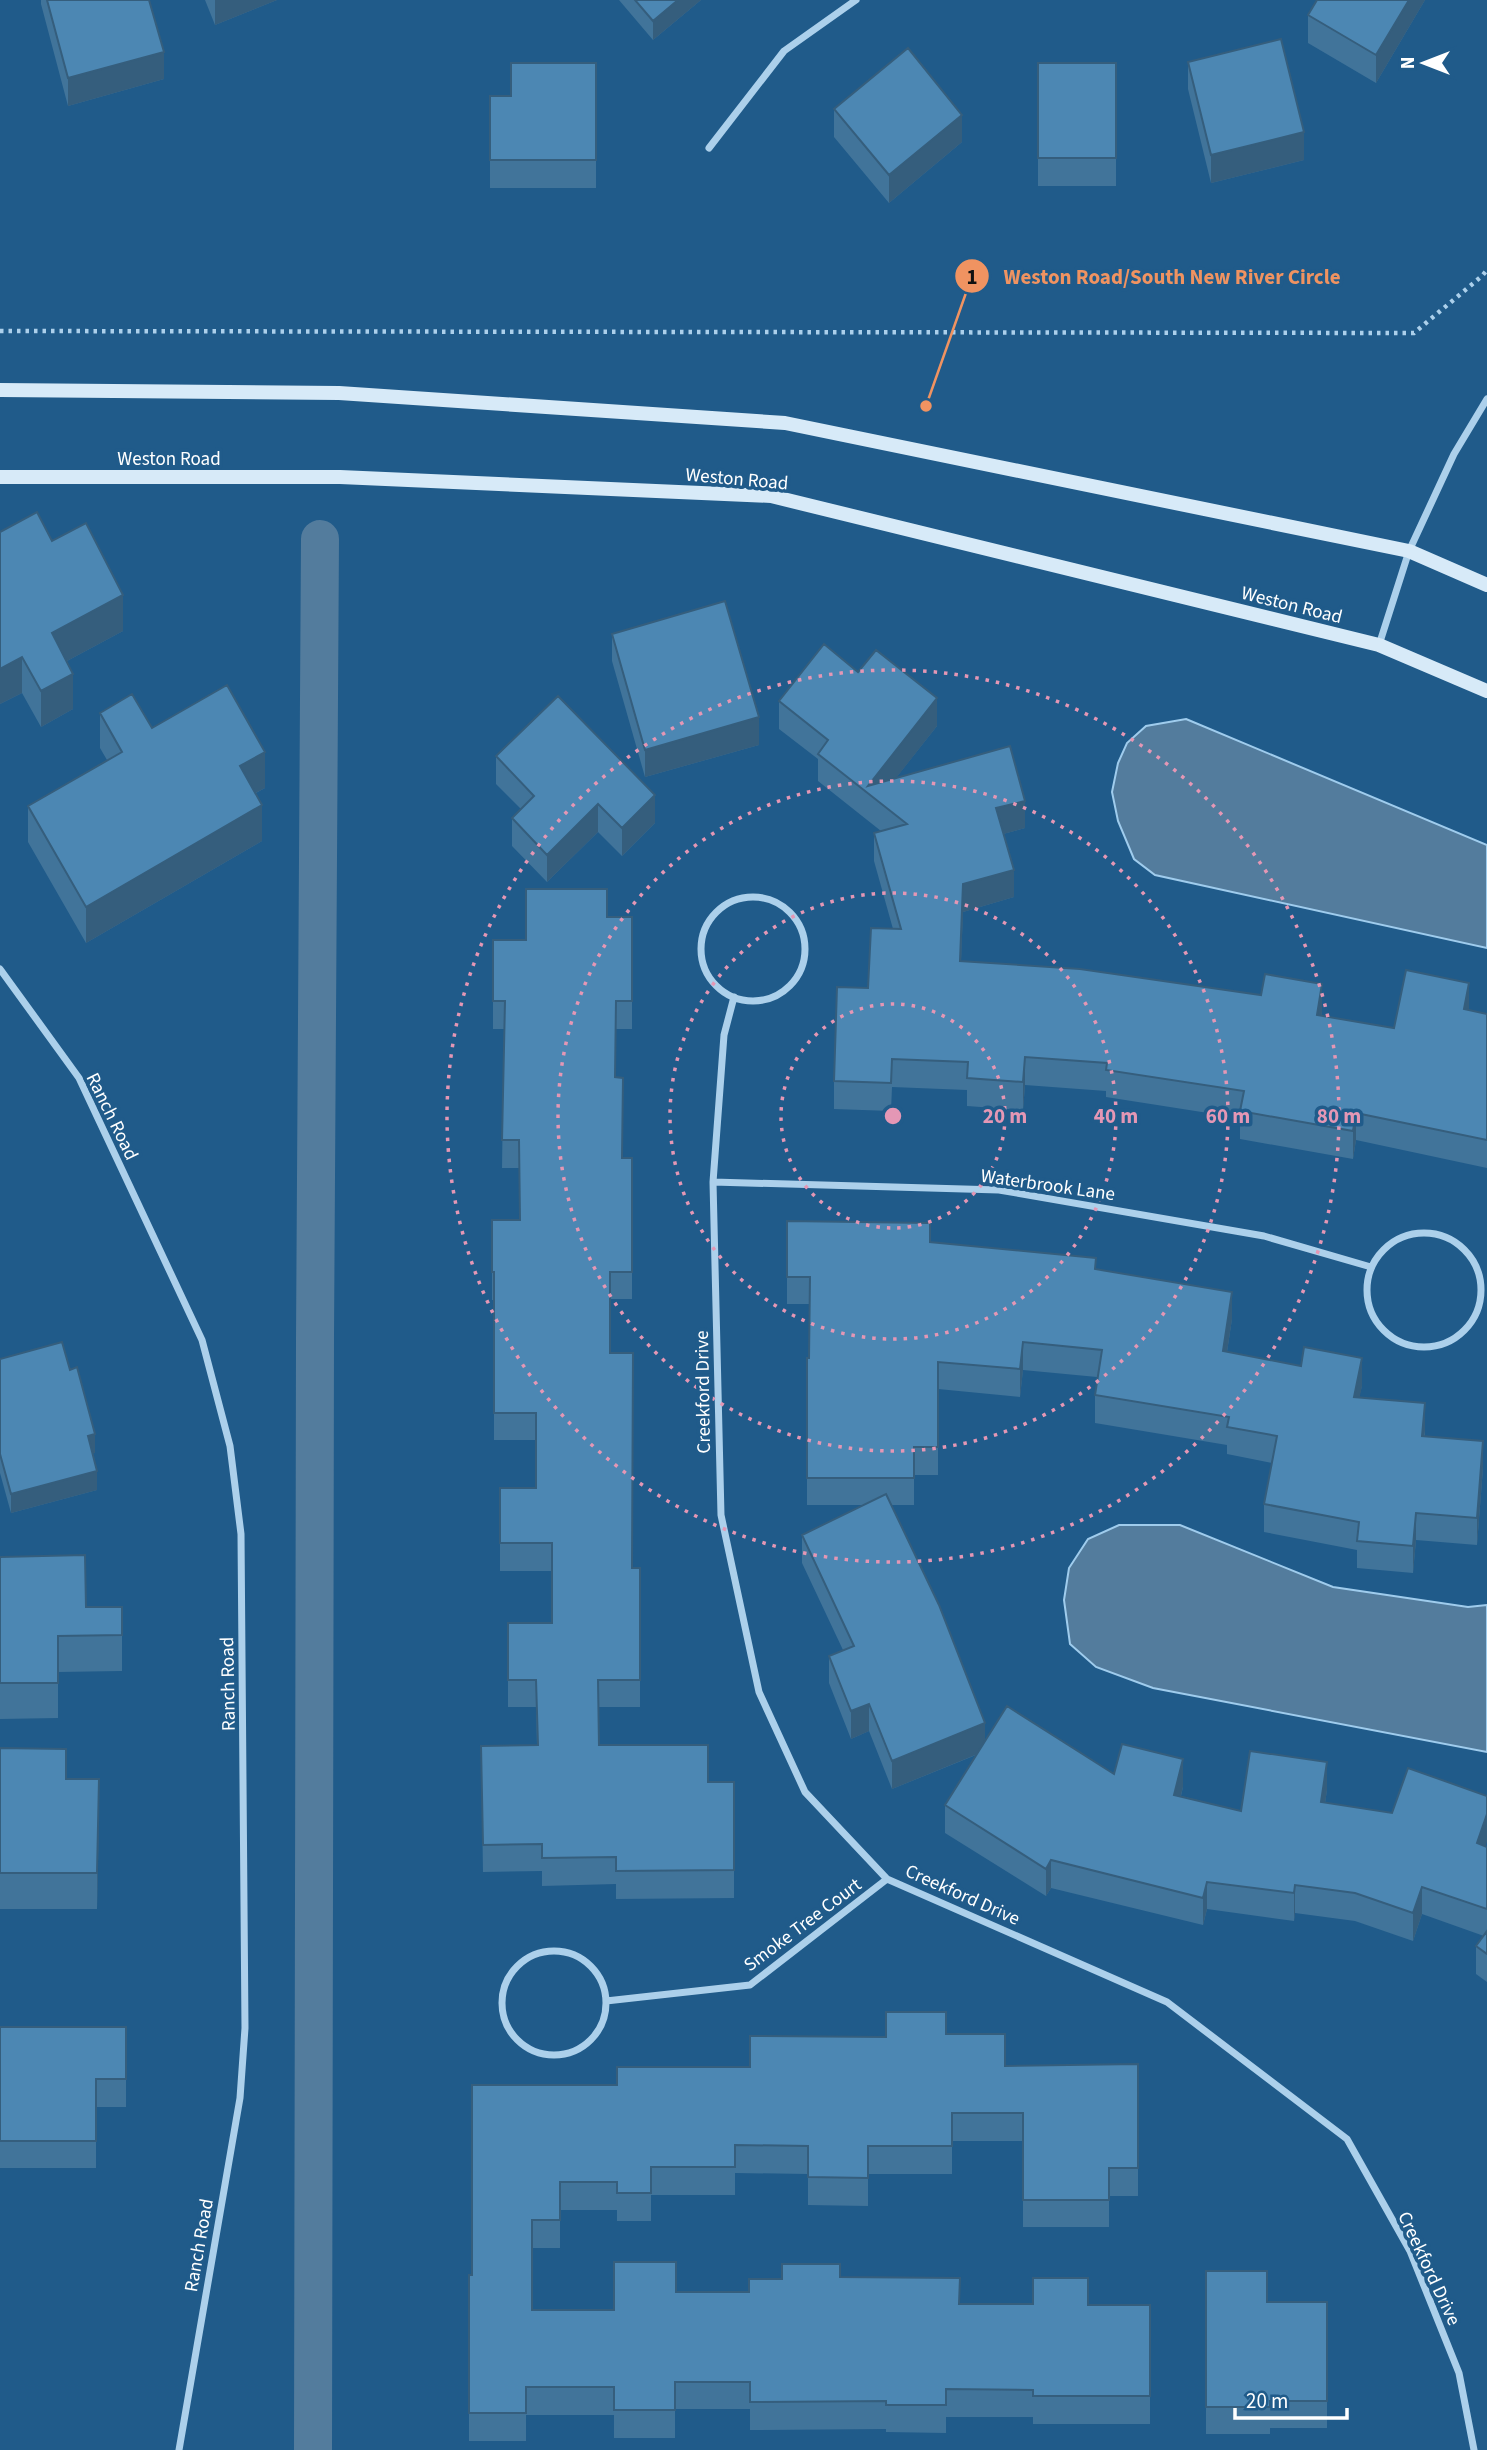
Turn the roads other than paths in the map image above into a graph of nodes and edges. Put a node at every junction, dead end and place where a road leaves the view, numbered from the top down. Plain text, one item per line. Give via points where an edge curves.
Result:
1 (856, 0) edge
2 (709, 148) dead end
3 (0, 390) edge
4 (1487, 399) edge
5 (0, 477) edge
6 (1409, 551) junction
7 (1487, 585) edge
8 (1380, 645) junction
9 (1487, 691) edge
10 (0, 969) edge
11 (734, 997) junction
12 (713, 1182) junction
13 (1371, 1268) junction
14 (887, 1879) junction
15 (606, 2001) junction
16 (179, 2450) edge
17 (1474, 2450) edge

1 - 2 street via 784,51
3 - 6 main road via 339,393 785,423
4 - 6 street via 1454,454
5 - 8 main road, Weston Road via 340,477 771,496
6 - 7 main road
6 - 8 street
8 - 9 main road, Weston Road
10 - 16 street, Ranch Road via 79,1078 202,1340 230,1446 241,1534 245,2028 240,2098
11 - 11 street via 766,1000 787,987 802,968 805,952 797,920 772,900 740,898 725,905 704,930 701,946 709,977
11 - 12 street, Creekford Drive via 724,1035
12 - 13 street, Waterbrook Lane via 999,1190 1264,1236
12 - 14 street, Creekford Drive via 721,1515 760,1692 805,1792
13 - 13 street via 1368,1303 1386,1333 1402,1343 1437,1346 1454,1339 1467,1328 1482,1295 1480,1276 1462,1246 1429,1232 1394,1240
14 - 15 street, Smoke Tree Court via 750,1985
14 - 17 street, Creekford Drive via 1167,2002 1347,2139 1410,2251 1459,2372
15 - 15 street via 599,1977 583,1959 552,1950 536,1953 510,1973 501,2004 512,2035 525,2047 555,2056 586,2044 604,2018

